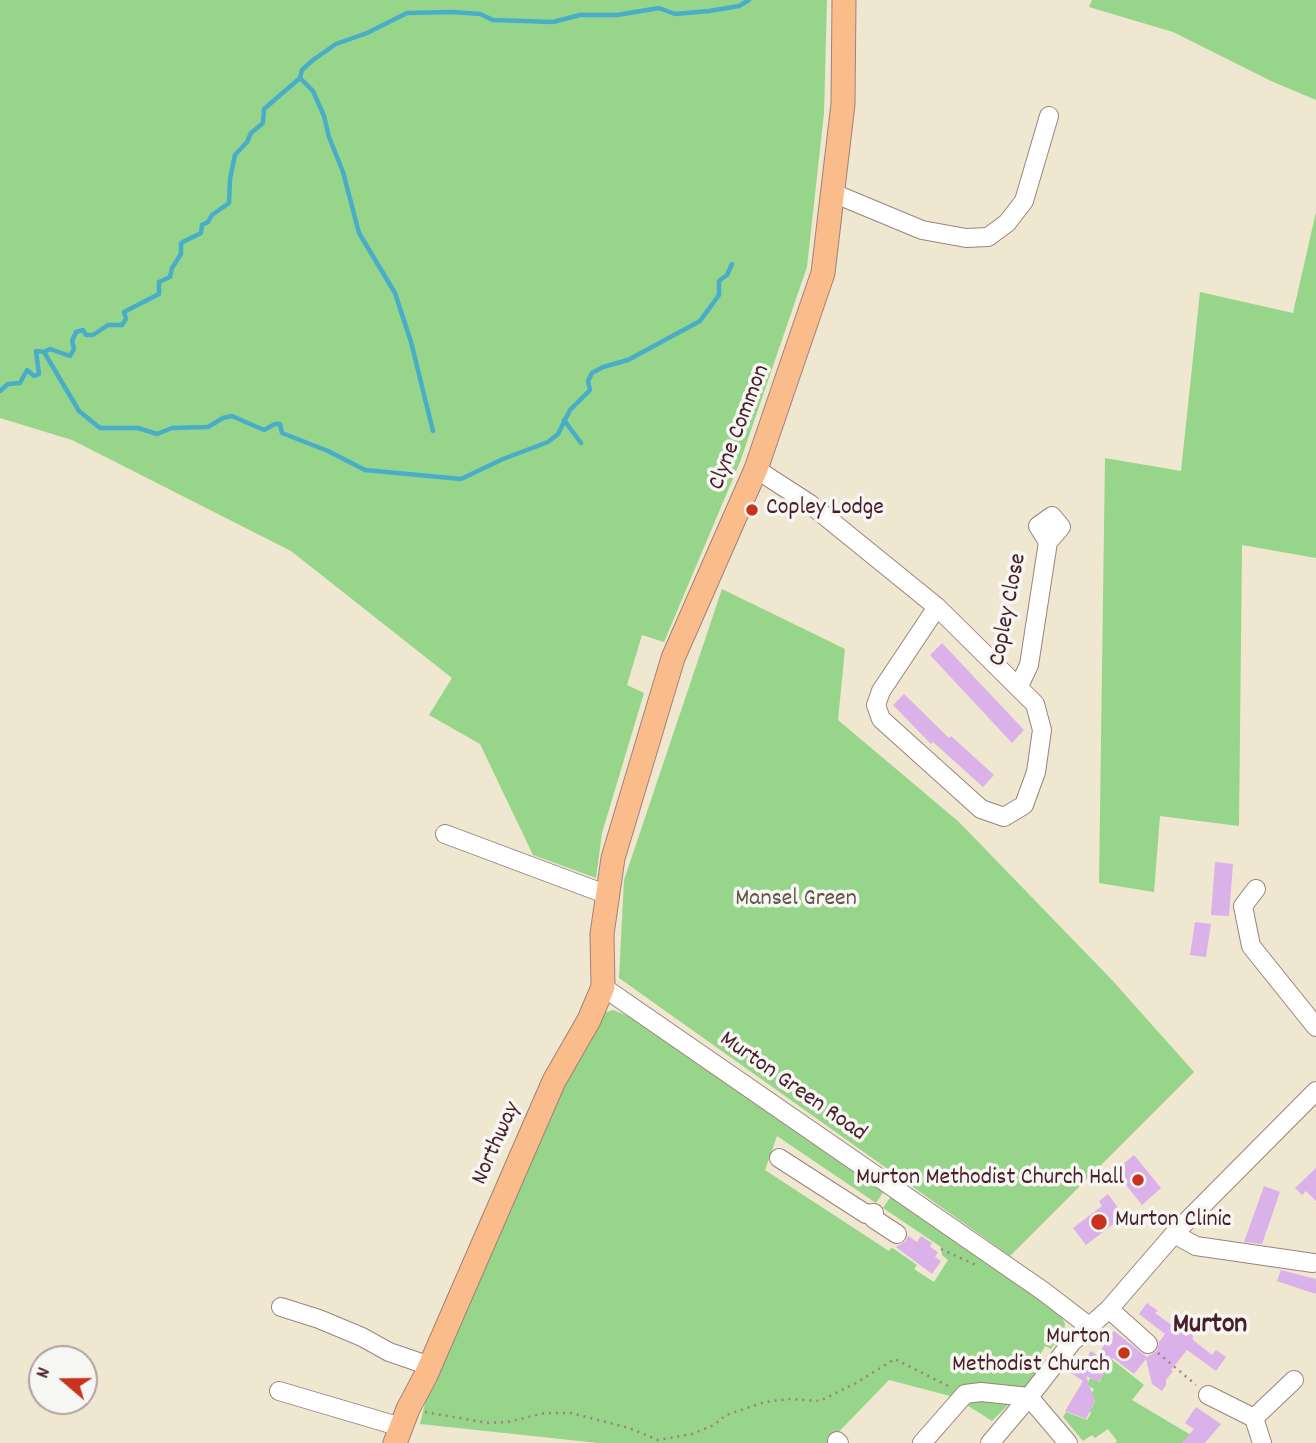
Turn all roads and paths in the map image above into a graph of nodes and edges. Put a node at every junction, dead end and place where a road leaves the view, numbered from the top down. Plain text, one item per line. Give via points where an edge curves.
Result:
1 (844, 0) edge
2 (1049, 116) dead end
3 (833, 192) junction
4 (756, 469) junction
5 (1048, 542) dead end
6 (937, 607) junction
7 (1019, 687) junction
8 (445, 834) dead end
9 (613, 858) joint
10 (1256, 889) dead end
11 (608, 895) junction
12 (603, 987) junction
13 (1316, 1027) edge
14 (1316, 1091) edge
15 (779, 1158) dead end
16 (893, 1187) junction
17 (874, 1213) junction
18 (897, 1234) dead end
19 (1174, 1234) junction
20 (1313, 1263) dead end
21 (281, 1307) dead end
22 (1109, 1309) junction
23 (1090, 1327) junction
24 (1148, 1344) joint
25 (430, 1366) junction
26 (1294, 1380) dead end
27 (279, 1391) dead end
28 (965, 1395) junction
29 (1208, 1395) joint
30 (1029, 1397) junction
31 (1254, 1418) junction
32 (402, 1426) edge
33 (922, 1443) edge
34 (990, 1443) edge
35 (1068, 1443) edge
36 (1262, 1443) edge

1 - 3 main road, Clyne Common via 843,104
2 - 3 street via 1024,201 1007,223 988,237 966,239 922,230
3 - 4 main road, Clyne Common via 823,273
4 - 6 street via 810,504
4 - 9 main road, Clyne Common via 673,658
5 - 7 street, Copley Close via 1029,665
6 - 7 street
6 - 7 street via 876,705 881,719 981,809 1004,817 1024,805 1036,772 1042,730 1035,704
8 - 11 street
9 - 11 main road, Northway
10 - 13 street via 1243,906 1251,946
11 - 12 main road, Northway via 602,933
12 - 16 street, Murton Green Road
12 - 25 main road, Northway via 554,1081
14 - 19 street
15 - 17 street via 866,1214
16 - 17 street
16 - 23 street, Murton Green Road
17 - 18 street via 874,1219
19 - 20 street via 1195,1246
19 - 22 street
21 - 25 street
22 - 23 street
22 - 24 street
23 - 30 street via 1072,1342
24 - 29 path
25 - 32 main road, Northway
26 - 31 street
27 - 32 street
28 - 30 street
28 - 32 path via 895,1359 820,1401 765,1402 726,1415 692,1434 658,1440 571,1413 545,1413 508,1422
28 - 33 street
29 - 31 street
30 - 34 street
30 - 35 street
31 - 36 street

